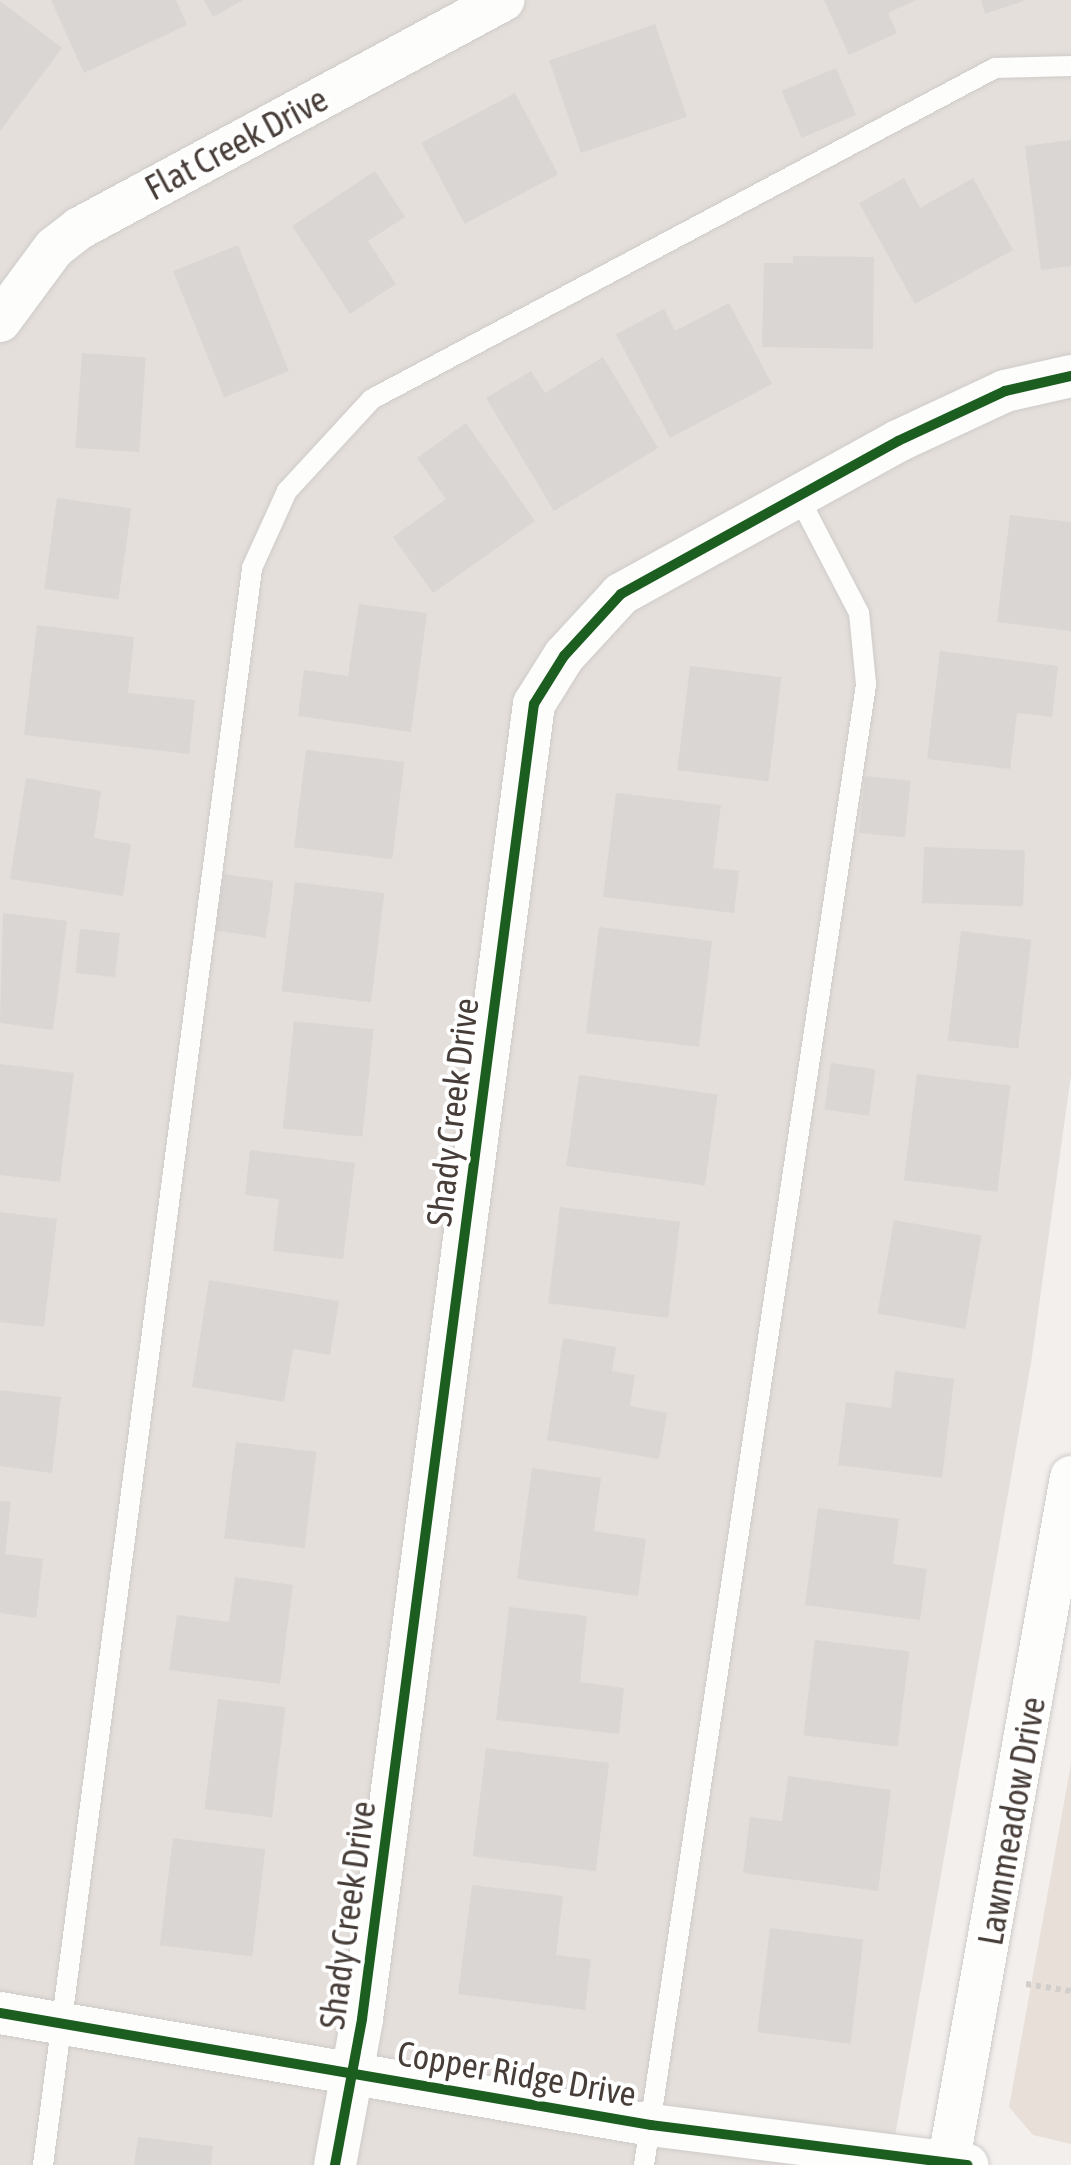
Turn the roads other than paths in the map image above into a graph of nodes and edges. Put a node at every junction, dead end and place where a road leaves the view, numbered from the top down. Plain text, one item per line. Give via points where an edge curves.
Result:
1 (503, 0) edge
2 (1071, 66) edge
3 (0, 321) edge
4 (1071, 376) edge
5 (798, 496) junction
6 (1071, 1478) edge
7 (0, 2013) edge
8 (62, 2023) junction
9 (351, 2072) junction
10 (648, 2145) edge
11 (955, 2164) edge
12 (43, 2165) edge
13 (336, 2165) edge

1 - 3 street, Flat Creek Drive via 80,228 54,248
2 - 8 lane via 995,68 372,398 287,492 252,568
4 - 5 street, Shady Creek Drive via 1005,391
5 - 9 street, Shady Creek Drive via 600,610 534,704
5 - 10 lane via 858,613 866,684
6 - 11 street, Lawnmeadow Drive
7 - 8 street, Copper Ridge Drive
8 - 9 street, Copper Ridge Drive
8 - 12 lane
9 - 10 street, Copper Ridge Drive
9 - 13 street, Shady Creek Drive
10 - 11 street, Copper Ridge Drive

